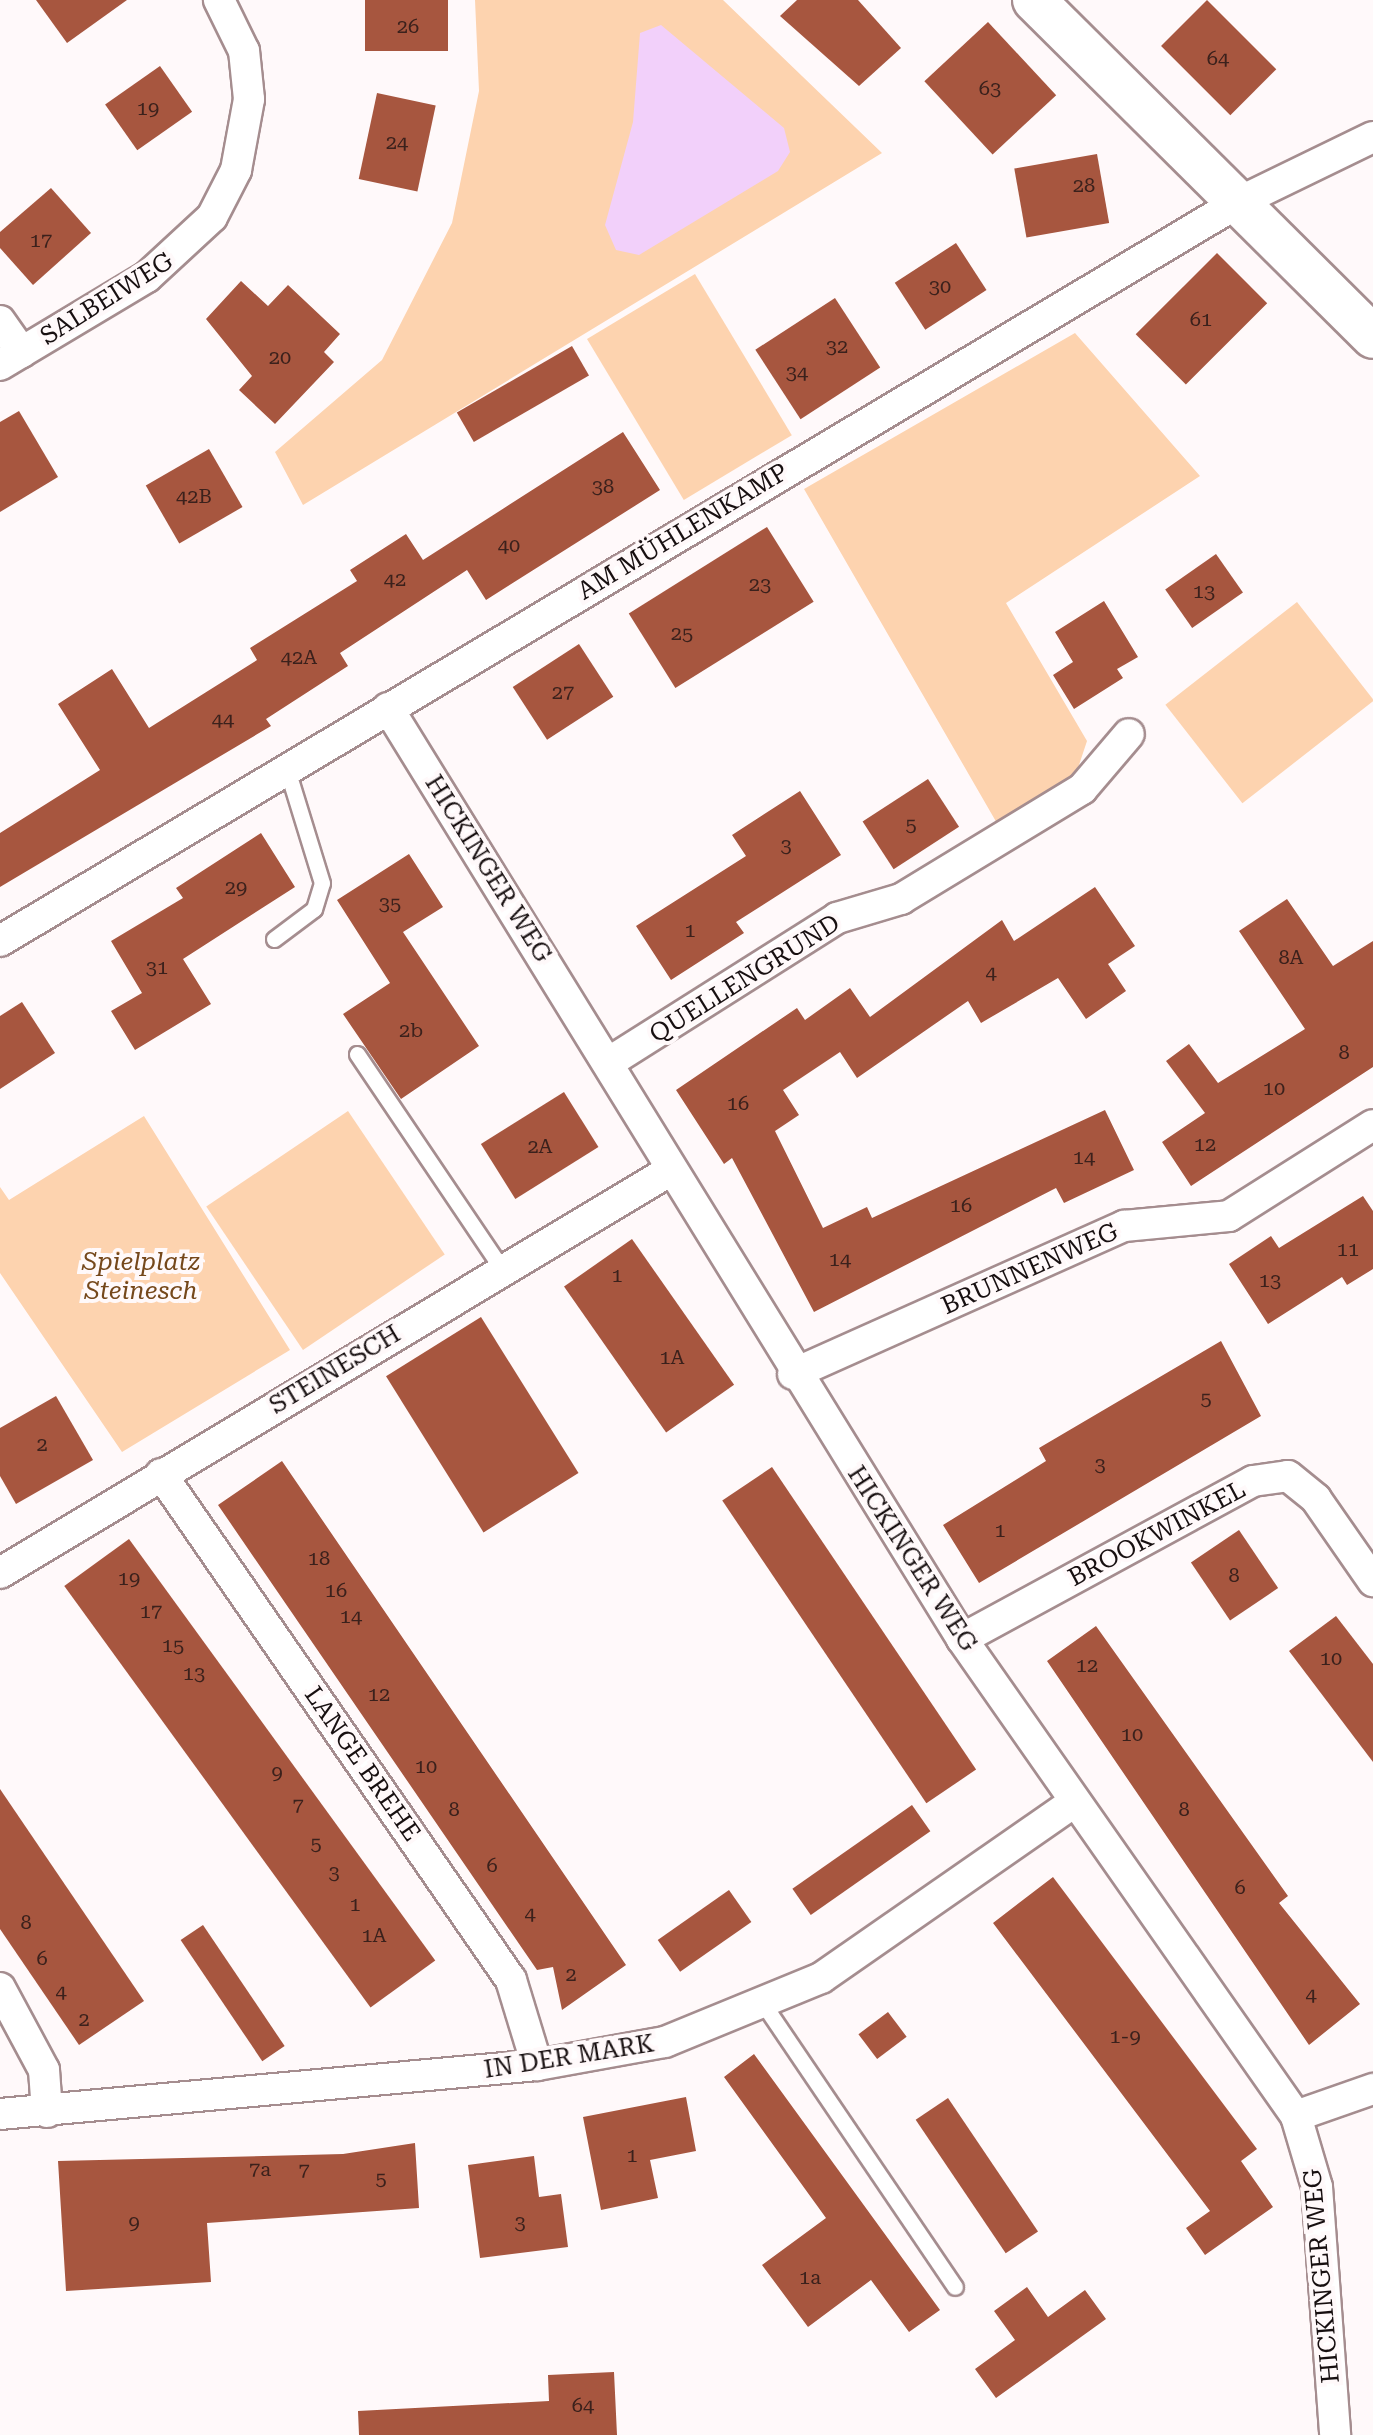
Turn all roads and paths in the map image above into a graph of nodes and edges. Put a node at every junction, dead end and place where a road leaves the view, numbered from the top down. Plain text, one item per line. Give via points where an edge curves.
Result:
1 (218, 0) edge
2 (1034, 0) edge
3 (1373, 137) edge
4 (1236, 202) junction
5 (0, 321) edge
6 (1373, 336) edge
7 (11, 359) edge
8 (388, 708) junction
9 (1128, 734) dead end
10 (287, 768) junction
11 (274, 940) dead end
12 (0, 941) edge
13 (357, 1054) dead end
14 (608, 1063) junction
15 (1373, 1125) edge
16 (670, 1170) junction
17 (502, 1270) junction
18 (794, 1374) junction
19 (161, 1474) junction
20 (0, 1573) edge
21 (1373, 1581) edge
22 (962, 1639) junction
23 (1073, 1804) junction
24 (0, 1988) edge
25 (762, 2002) junction
26 (537, 2066) junction
27 (1373, 2089) edge
28 (47, 2112) junction
29 (0, 2114) edge
30 (1296, 2116) junction
31 (955, 2287) dead end
32 (1336, 2435) edge

1 - 7 street, SALBEIWEG via 244,51 248,99 236,170 212,217 146,278
2 - 4 street
3 - 4 street, AM MÜHLENKAMP
4 - 6 street
4 - 8 street, AM MÜHLENKAMP
5 - 7 street
8 - 10 street, AM MÜHLENKAMP
8 - 14 street, HICKINGER WEG
9 - 14 street, QUELLENGRUND via 1082,788 901,899 837,918
10 - 11 lane via 322,883 314,909
10 - 12 street, AM MÜHLENKAMP
13 - 17 lane
14 - 16 street, HICKINGER WEG
15 - 18 street, BRUNNENWEG via 1229,1216 1124,1226
16 - 17 street, STEINESCH
16 - 18 street, HICKINGER WEG
17 - 19 street, STEINESCH
18 - 22 street, HICKINGER WEG
19 - 20 street, STEINESCH
19 - 26 street, LANGE BREHE via 511,1980
21 - 22 street, BROOKWINKEL via 1316,1498 1288,1476 1270,1479
22 - 23 street, HICKINGER WEG
23 - 25 street, IN DER MARK via 820,1978
23 - 30 street, HICKINGER WEG
24 - 28 street via 44,2070
25 - 26 street, IN DER MARK via 665,2042
25 - 31 lane
26 - 28 street, IN DER MARK
27 - 30 street
28 - 29 street, IN DER MARK
30 - 32 street, HICKINGER WEG via 1317,2187

